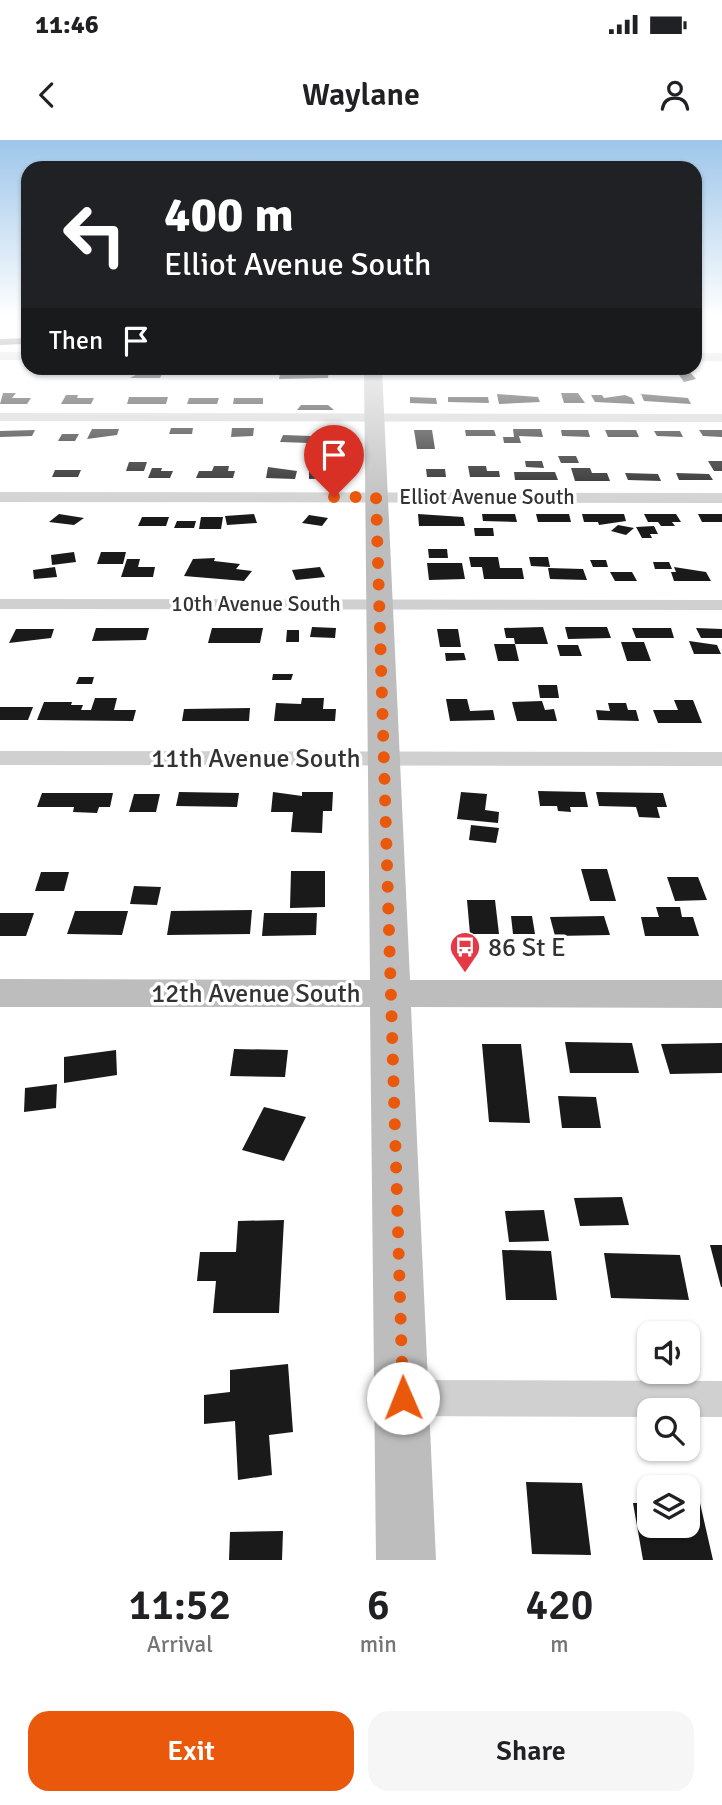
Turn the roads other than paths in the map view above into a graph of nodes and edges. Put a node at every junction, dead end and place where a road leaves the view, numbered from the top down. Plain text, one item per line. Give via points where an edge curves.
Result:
1 (373, 383) edge
2 (0, 417) edge
3 (374, 417) junction
4 (722, 418) edge
5 (0, 497) edge
6 (376, 497) junction
7 (722, 498) edge
8 (0, 604) edge
9 (380, 605) junction
10 (722, 606) edge
11 (0, 758) edge
12 (384, 758) junction
13 (722, 759) edge
14 (0, 993) edge
15 (392, 993) junction
16 (722, 994) edge
17 (403, 1398) junction
18 (722, 1399) edge
19 (407, 1560) edge

1 - 3 street
2 - 3 street
3 - 4 street
3 - 6 street
5 - 6 street, Elliot Avenue South
6 - 7 street, Elliot Avenue South
6 - 9 street
8 - 9 street, 10th Avenue South
9 - 10 street, 10th Avenue South
9 - 12 street
11 - 12 street, 11th Avenue South
12 - 13 street, 11th Avenue South
12 - 15 street
14 - 15 street, 12th Avenue South
15 - 16 street, 12th Avenue South
15 - 17 street
17 - 18 street
17 - 19 street

